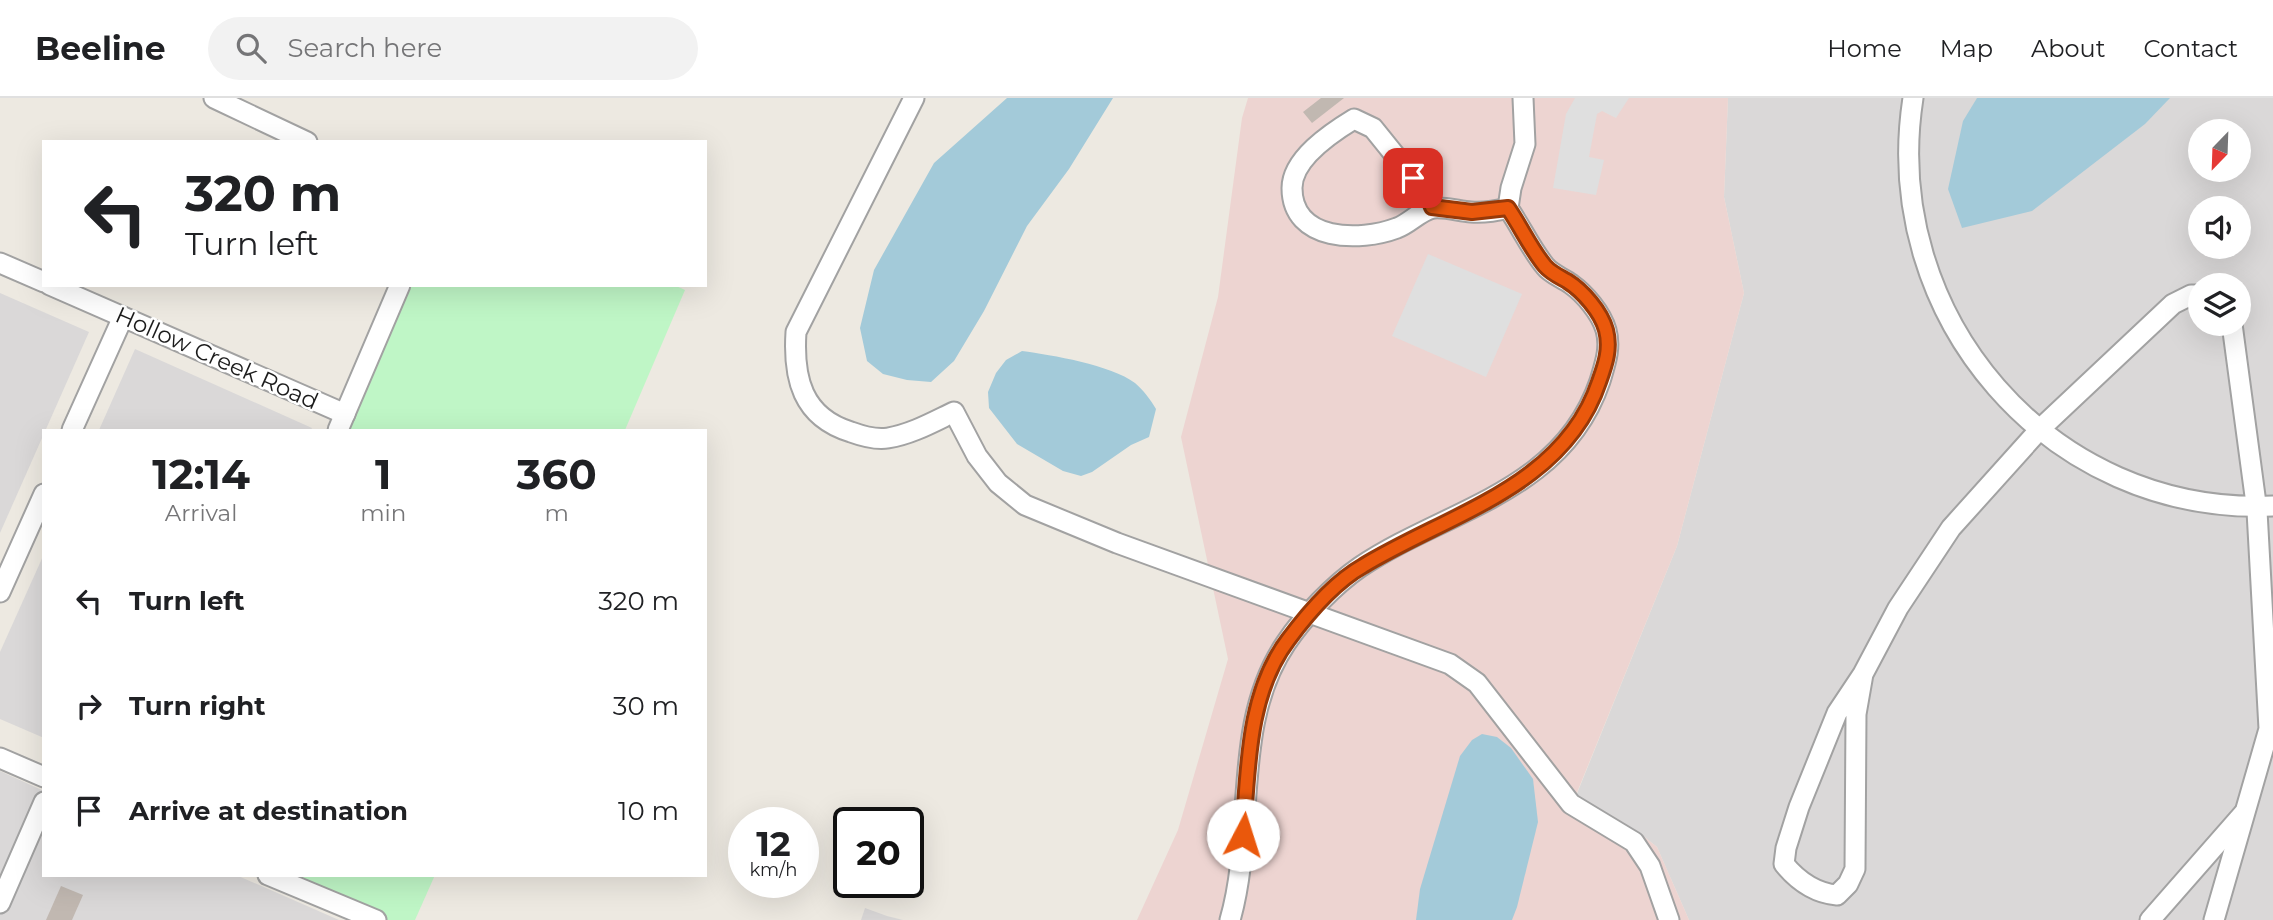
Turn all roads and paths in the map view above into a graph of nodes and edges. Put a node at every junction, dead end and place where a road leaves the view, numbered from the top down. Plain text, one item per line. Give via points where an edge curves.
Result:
1 (214, 98) edge
2 (914, 98) edge
3 (1523, 98) edge
4 (1913, 98) edge
5 (303, 140) edge
6 (1432, 207) junction
7 (1508, 208) junction
8 (0, 263) edge
9 (42, 281) edge
10 (55, 287) edge
11 (399, 287) edge
12 (2188, 296) edge
13 (123, 317) junction
14 (2234, 336) edge
15 (341, 422) edge
16 (72, 429) edge
17 (2040, 429) junction
18 (42, 498) edge
19 (2264, 506) edge
20 (0, 592) edge
21 (1312, 612) junction
22 (1863, 674) junction
23 (0, 758) edge
24 (42, 776) edge
25 (42, 807) edge
26 (2246, 811) junction
27 (273, 877) edge
28 (0, 903) edge
29 (376, 920) edge
30 (1230, 920) edge
31 (1669, 920) edge
32 (2150, 920) edge
33 (2214, 920) edge

1 - 5 street
2 - 21 street via 796,332 794,362 803,392 818,415 839,429 887,438 954,412 977,456 998,483 1024,505
3 - 7 street via 1525,144
4 - 17 street via 1910,193 1931,280 1977,364 2007,400
6 - 6 street via 1373,128 1354,119 1327,135 1294,172 1294,205 1310,227 1329,235 1399,228
6 - 7 street via 1472,212
7 - 21 street via 1546,268 1576,287 1600,316 1608,345 1596,393 1564,443 1530,476 1360,567
8 - 9 street
10 - 13 street, Hollow Creek Road
11 - 15 street
12 - 17 street via 2173,304
13 - 15 street, Hollow Creek Road
13 - 16 street
14 - 19 street
17 - 19 street via 2092,464 2143,486 2193,500
17 - 22 street via 1951,528 1898,608
18 - 20 street
19 - 26 street via 2269,729
21 - 30 street via 1286,642 1261,698
21 - 31 street via 1450,664 1476,683 1571,804 1634,842 1650,866
22 - 22 street via 1837,713 1786,848 1784,864 1794,877 1823,894 1837,895 1855,869 1856,714
23 - 24 street
25 - 28 street
26 - 32 street
26 - 33 street
27 - 29 street

